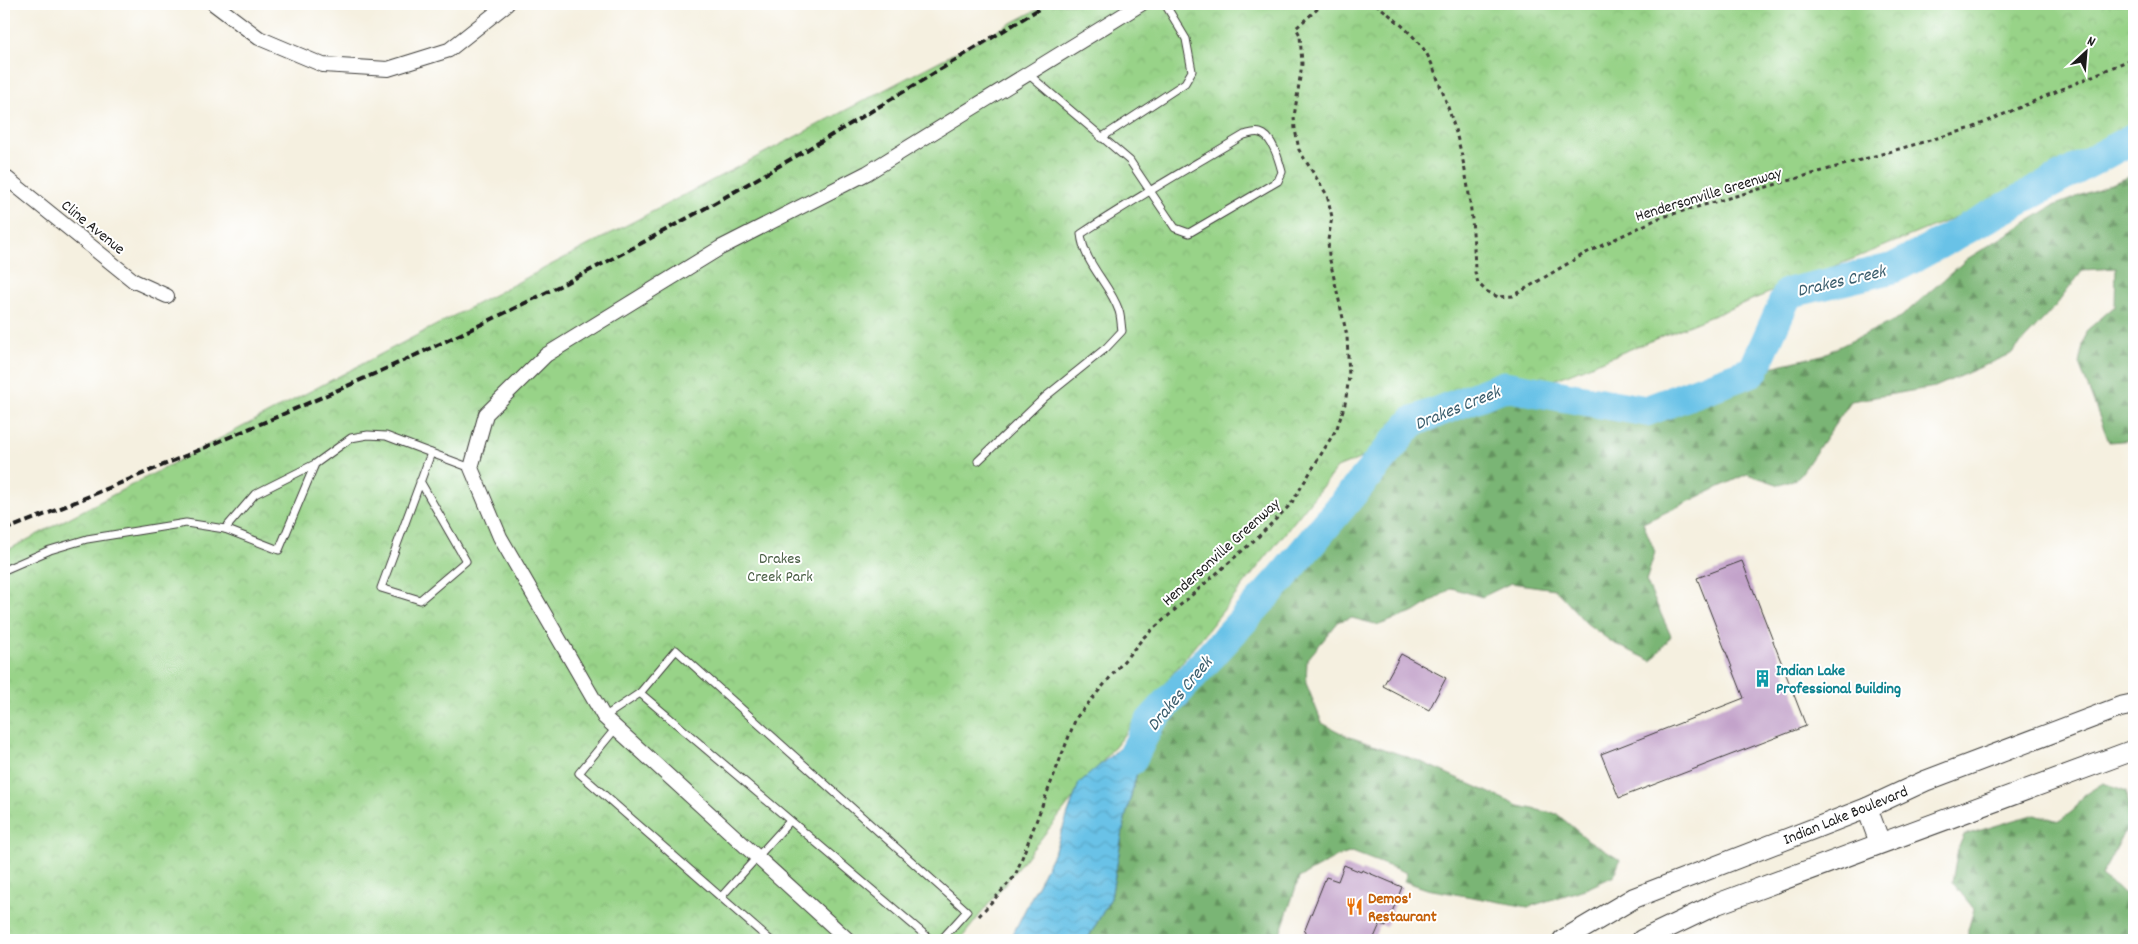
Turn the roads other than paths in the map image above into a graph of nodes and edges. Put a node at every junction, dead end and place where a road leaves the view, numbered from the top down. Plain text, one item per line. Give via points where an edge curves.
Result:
1 (214, 4) edge
2 (507, 4) edge
3 (1142, 4) edge
4 (1165, 4) edge
5 (1028, 74) junction
6 (1102, 138) junction
7 (4, 176) edge
8 (1150, 191) junction
9 (167, 296) dead end
10 (431, 453) junction
11 (978, 461) dead end
12 (315, 464) junction
13 (471, 468) junction
14 (420, 481) junction
15 (225, 529) junction
16 (4, 570) edge
17 (640, 693) junction
18 (2134, 704) edge
19 (604, 717) junction
20 (616, 728) junction
21 (2134, 750) edge
22 (1867, 808) junction
23 (790, 821) junction
24 (1880, 843) junction
25 (757, 858) junction
26 (721, 897) junction
27 (770, 940) edge
28 (848, 940) edge
29 (930, 940) edge
30 (941, 940) edge
31 (1564, 940) edge
32 (1642, 940) edge

1 - 2 street via 259,38 323,65 388,70 449,50
3 - 5 street
4 - 6 lane via 1186,39 1192,71 1185,83
5 - 6 lane
5 - 13 street via 867,173 720,248 546,355 486,414
6 - 8 lane via 1130,161
7 - 9 street, Cline Avenue via 134,281
8 - 8 lane via 1175,228 1189,233 1278,181 1282,172 1265,135 1258,132 1244,135
8 - 11 lane via 1081,234 1090,261 1119,311 1122,330 1106,348 1045,397
10 - 12 lane via 386,436 368,435 351,438
10 - 13 lane
10 - 14 lane
12 - 15 lane via 255,494
12 - 15 lane via 279,550
13 - 19 street via 500,536
14 - 14 lane via 381,588 420,600 466,561
15 - 16 lane via 186,523 87,539 50,550
17 - 19 lane
17 - 23 lane
17 - 30 lane via 676,650 967,911
18 - 22 main road, Indian Lake Boulevard via 1925,781
19 - 20 street
20 - 25 street
20 - 26 lane via 579,773
21 - 24 main road
22 - 24 main road
22 - 31 main road, Indian Lake Boulevard via 1634,898
23 - 25 lane
23 - 29 lane
24 - 32 main road via 1717,904
25 - 26 lane
25 - 28 street
26 - 27 lane

